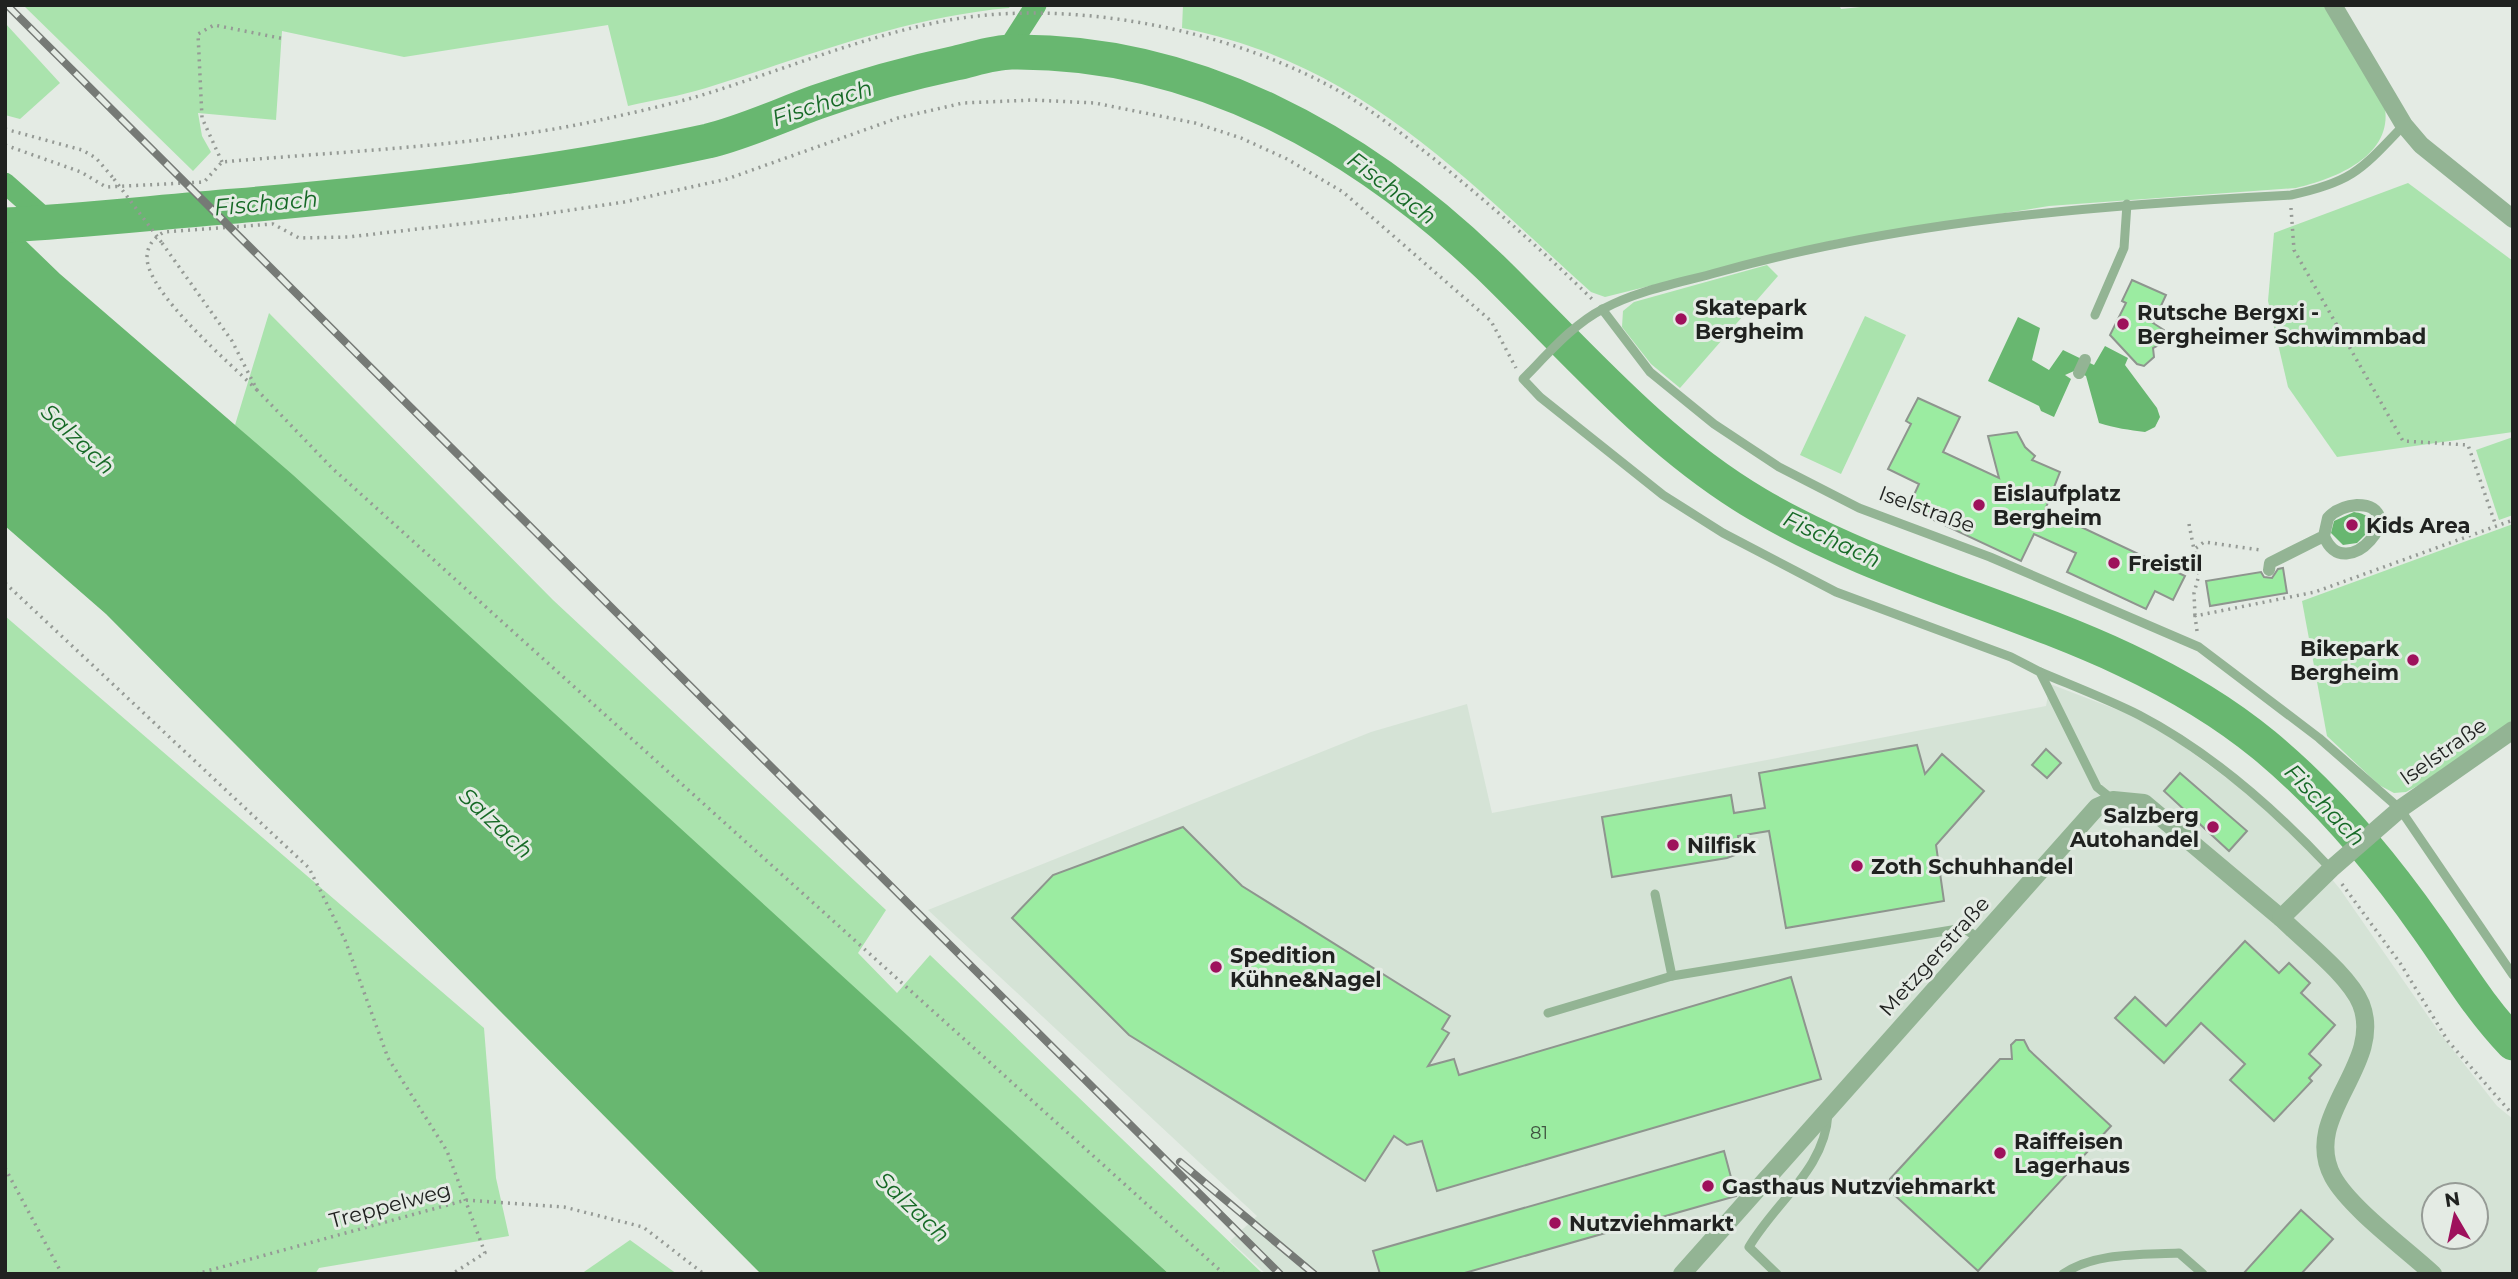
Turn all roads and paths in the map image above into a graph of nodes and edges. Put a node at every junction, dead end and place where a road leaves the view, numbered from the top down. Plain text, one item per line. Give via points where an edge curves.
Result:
1 (2333, 5) edge
2 (285, 39) dead end
3 (2404, 125) junction
4 (5, 129) edge
5 (5, 145) edge
6 (222, 162) junction
7 (2291, 195) junction
8 (2127, 204) junction
9 (2513, 219) edge
10 (1602, 309) junction
11 (2095, 315) dead end
12 (1510, 356) dead end
13 (257, 390) junction
14 (2513, 520) edge
15 (2189, 524) dead end
16 (2401, 524) dead end
17 (2380, 526) junction
18 (2496, 526) junction
19 (2324, 536) junction
20 (2196, 548) junction
21 (2289, 554) junction
22 (2269, 570) dead end
23 (5, 583) edge
24 (2194, 617) junction
25 (2199, 647) junction
26 (2040, 672) junction
27 (2513, 730) edge
28 (2113, 800) junction
29 (2400, 809) junction
30 (2331, 869) junction
31 (1655, 894) dead end
32 (2281, 918) junction
33 (1979, 939) junction
34 (2513, 975) edge
35 (1672, 976) junction
36 (1548, 1013) dead end
37 (1828, 1110) junction
38 (2513, 1115) edge
39 (5, 1168) edge
40 (466, 1200) junction
41 (62, 1274) edge
42 (196, 1274) edge
43 (452, 1274) edge
44 (704, 1274) edge
45 (1224, 1274) edge
46 (1682, 1274) edge
47 (1777, 1274) edge
48 (2063, 1274) edge
49 (2203, 1274) edge
50 (2432, 1274) edge

1 - 3 street
2 - 6 path via 214,25 198,34 202,118
3 - 7 lane via 2362,169 2330,187
3 - 9 street via 2421,145
4 - 13 path, bridge via 96,158 232,341
5 - 6 path via 81,172 106,187 204,182
6 - 10 path via 506,136 589,122 695,97 891,33 952,19 1021,13 1104,17 1150,24 1259,53 1323,82 1386,121 1481,197
7 - 8 lane
7 - 18 path via 2294,250 2403,441 2468,445
8 - 10 lane via 2048,211 1839,243 1716,273
8 - 11 lane via 2124,248
10 - 25 lane, Iselstraße via 1650,372 1713,424 1779,467 1859,508 1990,557
10 - 26 lane via 1523,379 1540,397 1663,495 1723,533 1836,592
12 - 13 path via 1491,321 1343,192 1287,159 1195,123 1095,103 1033,100 963,103 898,118 727,179 624,202 348,237 299,238 273,224 164,232 154,238 149,267 172,307
13 - 45 path via 332,468
14 - 18 path
15 - 20 path
16 - 17 street
17 - 19 street via 2371,542 2357,550 2332,548
17 - 19 street via 2369,509 2347,506 2328,519
18 - 24 path via 2315,592
19 - 21 street
20 - 21 path via 2204,542
20 - 24 path via 2199,575
21 - 22 street via 2270,563
23 - 40 path via 309,869 345,940 388,1058 447,1151
24 - 25 path
25 - 29 lane, Iselstraße via 2319,738
26 - 28 lane via 2097,787
26 - 30 lane via 2139,715 2201,753 2279,817
27 - 29 street, Iselstraße
28 - 32 street via 2144,803
28 - 33 street, Metzgerstraße via 2097,807
29 - 30 street
29 - 34 lane, Iselstraße
30 - 32 street
30 - 38 path via 2400,963 2448,1041
31 - 35 lane
32 - 50 street via 2354,990 2362,1006 2365,1025 2357,1061 2325,1140 2333,1176 2345,1194
33 - 35 lane via 1964,928
33 - 37 street, Metzgerstraße
35 - 36 lane
37 - 46 street, Metzgerstraße
37 - 47 lane via 1824,1145 1796,1186 1763,1222 1749,1247
39 - 41 path
40 - 42 path, Treppelweg
40 - 43 path via 485,1253
40 - 44 path, Treppelweg via 564,1207 643,1227
48 - 49 lane via 2085,1263 2115,1257 2179,1253

